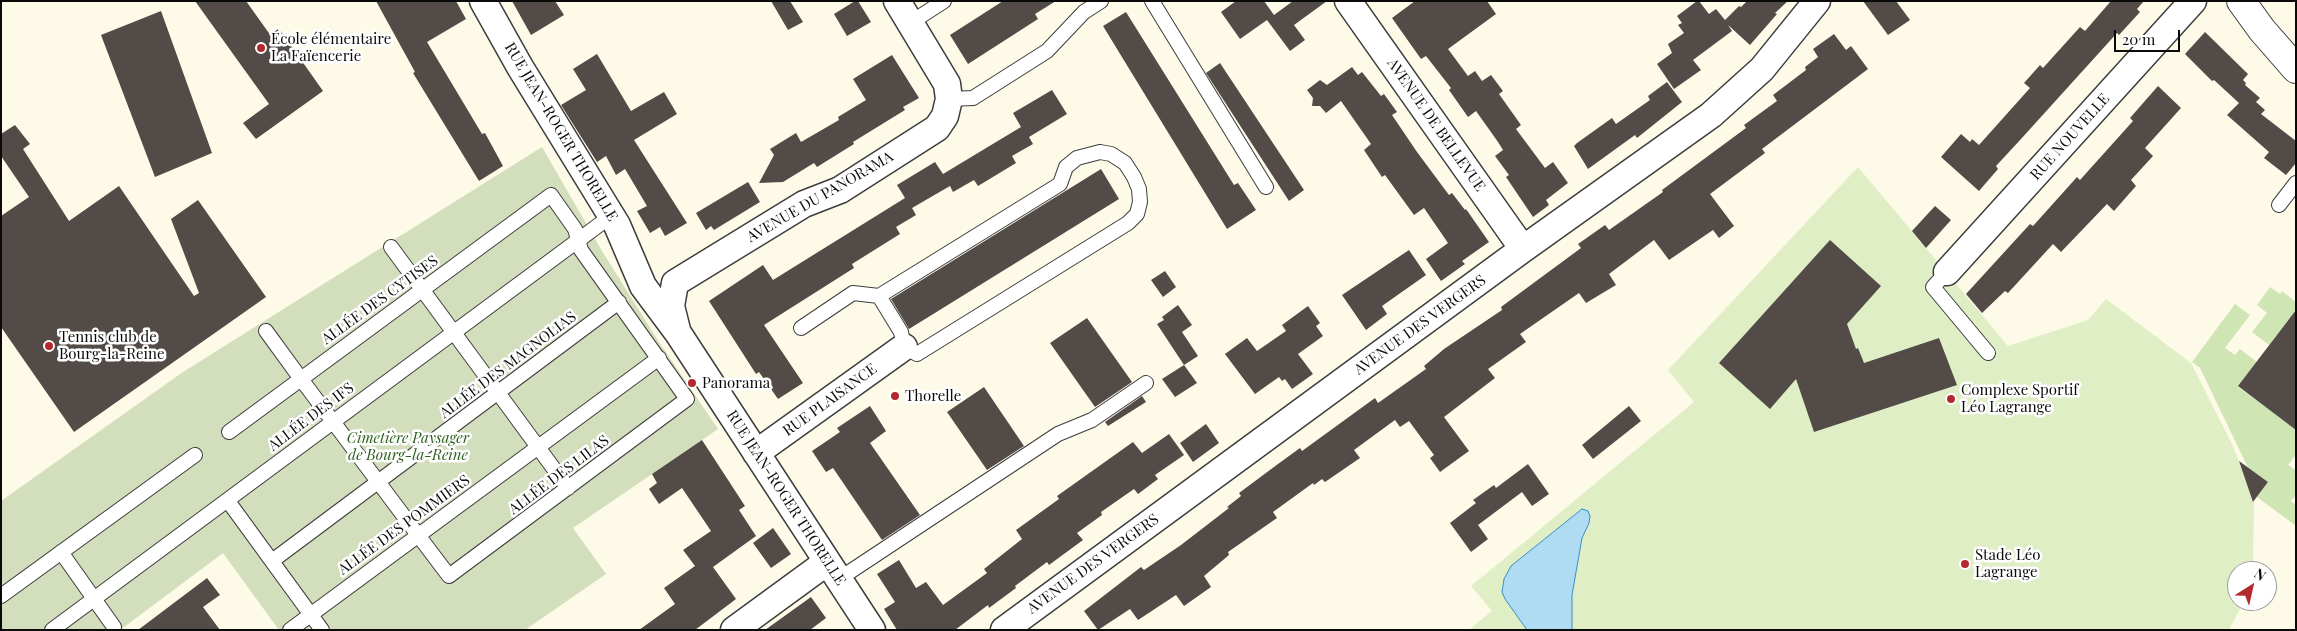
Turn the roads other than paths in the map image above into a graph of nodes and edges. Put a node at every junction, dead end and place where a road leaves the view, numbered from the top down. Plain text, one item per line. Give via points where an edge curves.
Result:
1 (484, 1) edge
2 (944, 1) edge
3 (1101, 1) edge
4 (1152, 1) edge
5 (1817, 1) edge
6 (2192, 1) edge
7 (2240, 1) edge
8 (1358, 5) edge
9 (903, 12) edge
10 (2296, 69) edge
11 (949, 99) junction
12 (2296, 183) edge
13 (1266, 187) dead end
14 (2279, 205) dead end
15 (600, 223) junction
16 (578, 239) junction
17 (391, 247) dead end
18 (1524, 249) junction
19 (636, 265) junction
20 (1947, 272) joint
21 (675, 283) junction
22 (422, 289) junction
23 (879, 296) junction
24 (619, 302) junction
25 (801, 328) dead end
26 (266, 331) dead end
27 (453, 332) junction
28 (678, 332) junction
29 (904, 347) junction
30 (1988, 352) dead end
31 (659, 358) junction
32 (301, 378) junction
33 (1146, 383) dead end
34 (498, 392) junction
35 (333, 421) junction
36 (229, 432) dead end
37 (538, 447) junction
38 (756, 452) junction
39 (195, 455) dead end
40 (378, 482) junction
41 (568, 488) junction
42 (228, 501) junction
43 (418, 535) junction
44 (61, 552) junction
45 (272, 561) junction
46 (833, 570) junction
47 (1, 596) edge
48 (94, 599) junction
49 (311, 614) junction
50 (114, 628) dead end
51 (52, 630) edge
52 (290, 630) edge
53 (322, 630) edge
54 (734, 630) edge
55 (872, 630) edge
56 (1004, 630) edge

1 - 15 street, RUE JEAN-ROGER THORELLE
2 - 9 lane
3 - 11 lane via 1084,12 1047,51 973,98
4 - 13 lane
5 - 18 street, AVENUE DES VERGERS via 1762,69 1711,115
6 - 20 street, RUE NOUVELLE
7 - 10 street
8 - 18 street, AVENUE DE BELLEVUE
9 - 11 street via 946,84
11 - 21 street, AVENUE DU PANORAMA via 946,116 937,128 840,190 804,204
12 - 14 lane
15 - 16 lane, ALLÉE DES IFS
15 - 19 street, RUE JEAN-ROGER THORELLE
16 - 22 lane, ALLÉE DES CYTISES via 575,229 550,195
16 - 24 lane via 581,250
16 - 27 lane, ALLÉE DES IFS
17 - 22 lane
18 - 56 street, AVENUE DES VERGERS
19 - 21 street, RUE JEAN-ROGER THORELLE via 660,283
19 - 28 street, RUE JEAN-ROGER THORELLE via 643,286
20 - 30 lane via 1933,287
21 - 28 street via 671,306
22 - 27 lane
22 - 32 lane, ALLÉE DES CYTISES
23 - 25 lane via 853,293
23 - 29 lane via 901,332
23 - 29 lane via 1060,184 1066,167 1076,158 1100,152 1111,154 1125,164 1134,177 1140,202 1128,223 917,354
24 - 31 lane
24 - 34 lane, ALLÉE DES MAGNOLIAS
26 - 32 lane
27 - 34 lane
27 - 35 lane, ALLÉE DES IFS
28 - 38 street, RUE JEAN-ROGER THORELLE
29 - 38 street, RUE PLAISANCE
31 - 37 lane, ALLÉE DES POMMIERS
31 - 41 lane, ALLÉE DES LILAS via 688,399
32 - 35 lane
32 - 36 lane, ALLÉE DES CYTISES
33 - 46 lane via 1092,420 1058,434
34 - 37 lane
34 - 40 lane, ALLÉE DES MAGNOLIAS
35 - 40 lane
35 - 42 lane, ALLÉE DES IFS
37 - 41 lane
37 - 43 lane, ALLÉE DES POMMIERS
38 - 46 street, RUE JEAN-ROGER THORELLE
39 - 44 lane
40 - 43 lane
40 - 45 lane, ALLÉE DES MAGNOLIAS
41 - 43 lane, ALLÉE DES LILAS via 449,576
42 - 45 lane
42 - 48 lane, ALLÉE DES IFS
43 - 49 lane, ALLÉE DES POMMIERS
44 - 47 lane
44 - 48 lane
45 - 49 lane
46 - 54 street
46 - 55 street, RUE JEAN-ROGER THORELLE
48 - 50 lane
48 - 51 lane, ALLÉE DES IFS
49 - 52 lane, ALLÉE DES POMMIERS
49 - 53 lane

